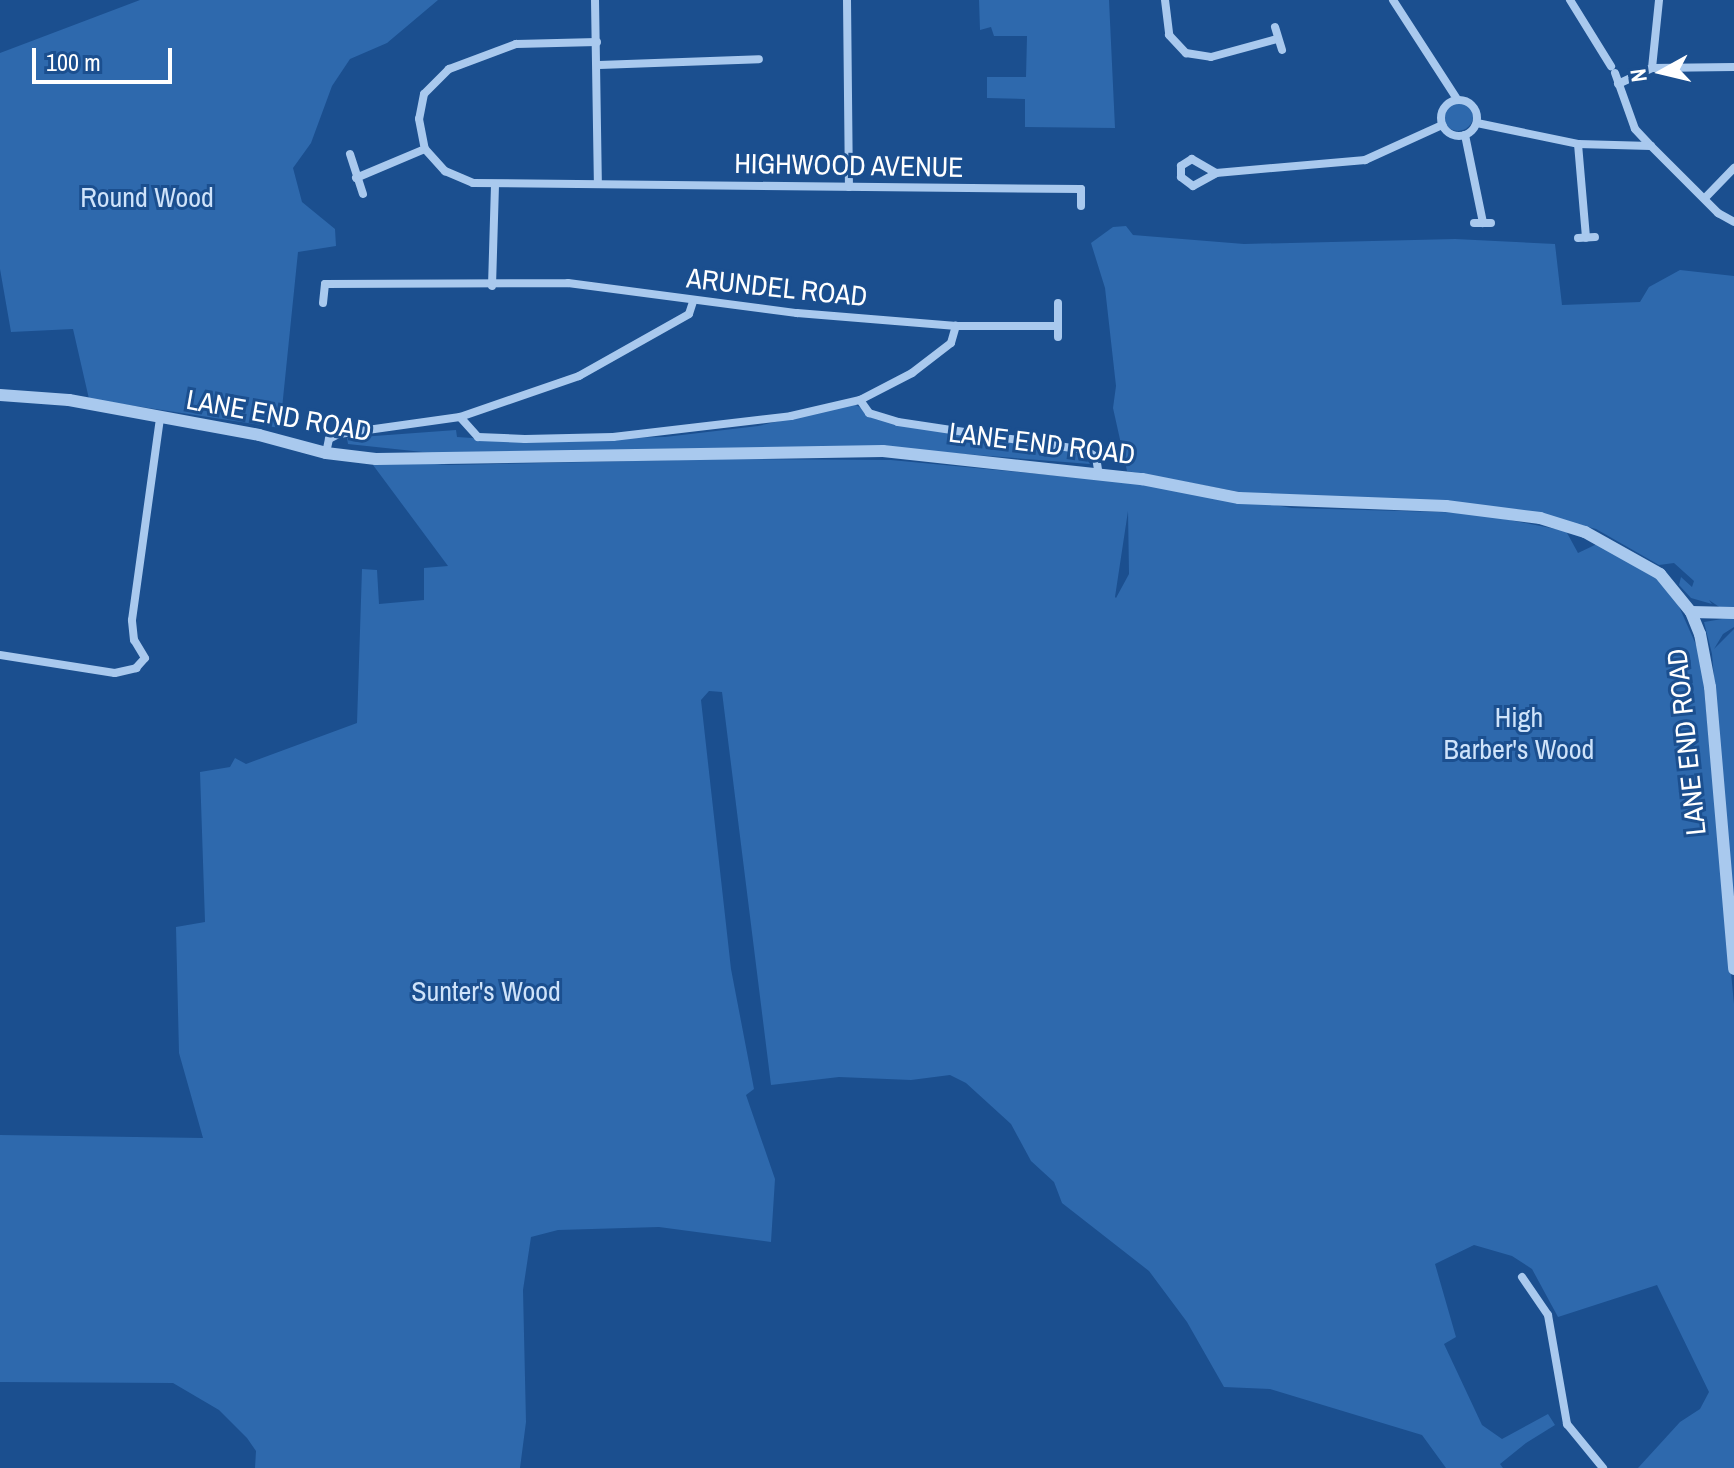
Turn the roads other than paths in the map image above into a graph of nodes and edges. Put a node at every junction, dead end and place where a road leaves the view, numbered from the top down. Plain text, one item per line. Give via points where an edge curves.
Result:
1 (595, 0) edge
2 (847, 0) edge
3 (1165, 0) edge
4 (1393, 0) edge
5 (1570, 0) edge
6 (1659, 0) edge
7 (1275, 27) dead end
8 (1277, 39) junction
9 (597, 42) junction
10 (1282, 50) dead end
11 (759, 59) dead end
12 (599, 65) junction
13 (1734, 67) edge
14 (1652, 68) junction
15 (1618, 84) junction
16 (1457, 99) junction
17 (1477, 123) junction
18 (1442, 125) junction
19 (1465, 135) junction
20 (1578, 144) junction
21 (1651, 146) junction
22 (425, 149) junction
23 (350, 154) dead end
24 (1734, 168) edge
25 (1216, 173) dead end
26 (356, 178) junction
27 (598, 184) junction
28 (495, 185) junction
29 (849, 187) junction
30 (363, 194) dead end
31 (1705, 198) junction
32 (1081, 206) dead end
33 (1734, 222) edge
34 (1483, 223) dead end
35 (1586, 238) dead end
36 (492, 286) junction
37 (693, 302) junction
38 (323, 303) dead end
39 (1058, 303) dead end
40 (956, 326) junction
41 (1058, 326) junction
42 (1058, 337) dead end
43 (0, 395) edge
44 (860, 400) junction
45 (460, 417) junction
46 (160, 418) junction
47 (326, 453) junction
48 (1099, 475) junction
49 (1691, 612) junction
50 (1734, 613) edge
51 (0, 655) edge
52 (1734, 969) edge
53 (1522, 1277) dead end
54 (1603, 1468) edge

1 - 9 street
2 - 29 street
3 - 8 street via 1169,35 1186,53 1211,57
4 - 16 street
5 - 15 street
6 - 14 street
7 - 8 street
8 - 10 street
9 - 12 street
9 - 22 street via 516,44 449,69 424,94 419,119
11 - 12 street
12 - 27 street
13 - 14 street
14 - 15 street
15 - 21 street via 1635,129
16 - 17 street via 1473,106
16 - 18 street via 1445,105
17 - 19 street
17 - 20 street
18 - 19 street via 1451,135
18 - 25 street via 1365,160
19 - 34 street
20 - 21 street
20 - 35 street
21 - 31 street
22 - 26 street
22 - 28 street, HIGHWOOD AVENUE via 445,171
23 - 26 street
24 - 31 street
26 - 30 street
27 - 28 street, HIGHWOOD AVENUE
27 - 29 street, HIGHWOOD AVENUE
28 - 36 street
29 - 32 street, HIGHWOOD AVENUE via 1081,189
31 - 33 street
36 - 37 street, ARUNDEL ROAD via 568,283
36 - 38 street, ARUNDEL ROAD via 325,284
37 - 40 street, ARUNDEL ROAD
37 - 45 street via 689,314 579,376
39 - 41 street
40 - 41 street, ARUNDEL ROAD
40 - 44 street via 951,343 912,373
41 - 42 street
43 - 46 street, LANE END ROAD via 69,400
44 - 45 street via 791,416 613,437 478,437
44 - 48 street via 869,413 898,422 1085,450 1096,457
45 - 47 street via 339,434 329,439
46 - 47 street, LANE END ROAD
46 - 51 street via 132,620 134,640 145,658 136,668 115,673
47 - 48 street, LANE END ROAD via 462,458 883,451
48 - 49 street, LANE END ROAD via 1239,498 1446,506 1540,518 1623,549 1660,574
49 - 50 street
49 - 52 street, LANE END ROAD via 1710,687
53 - 54 street via 1548,1315 1567,1424

